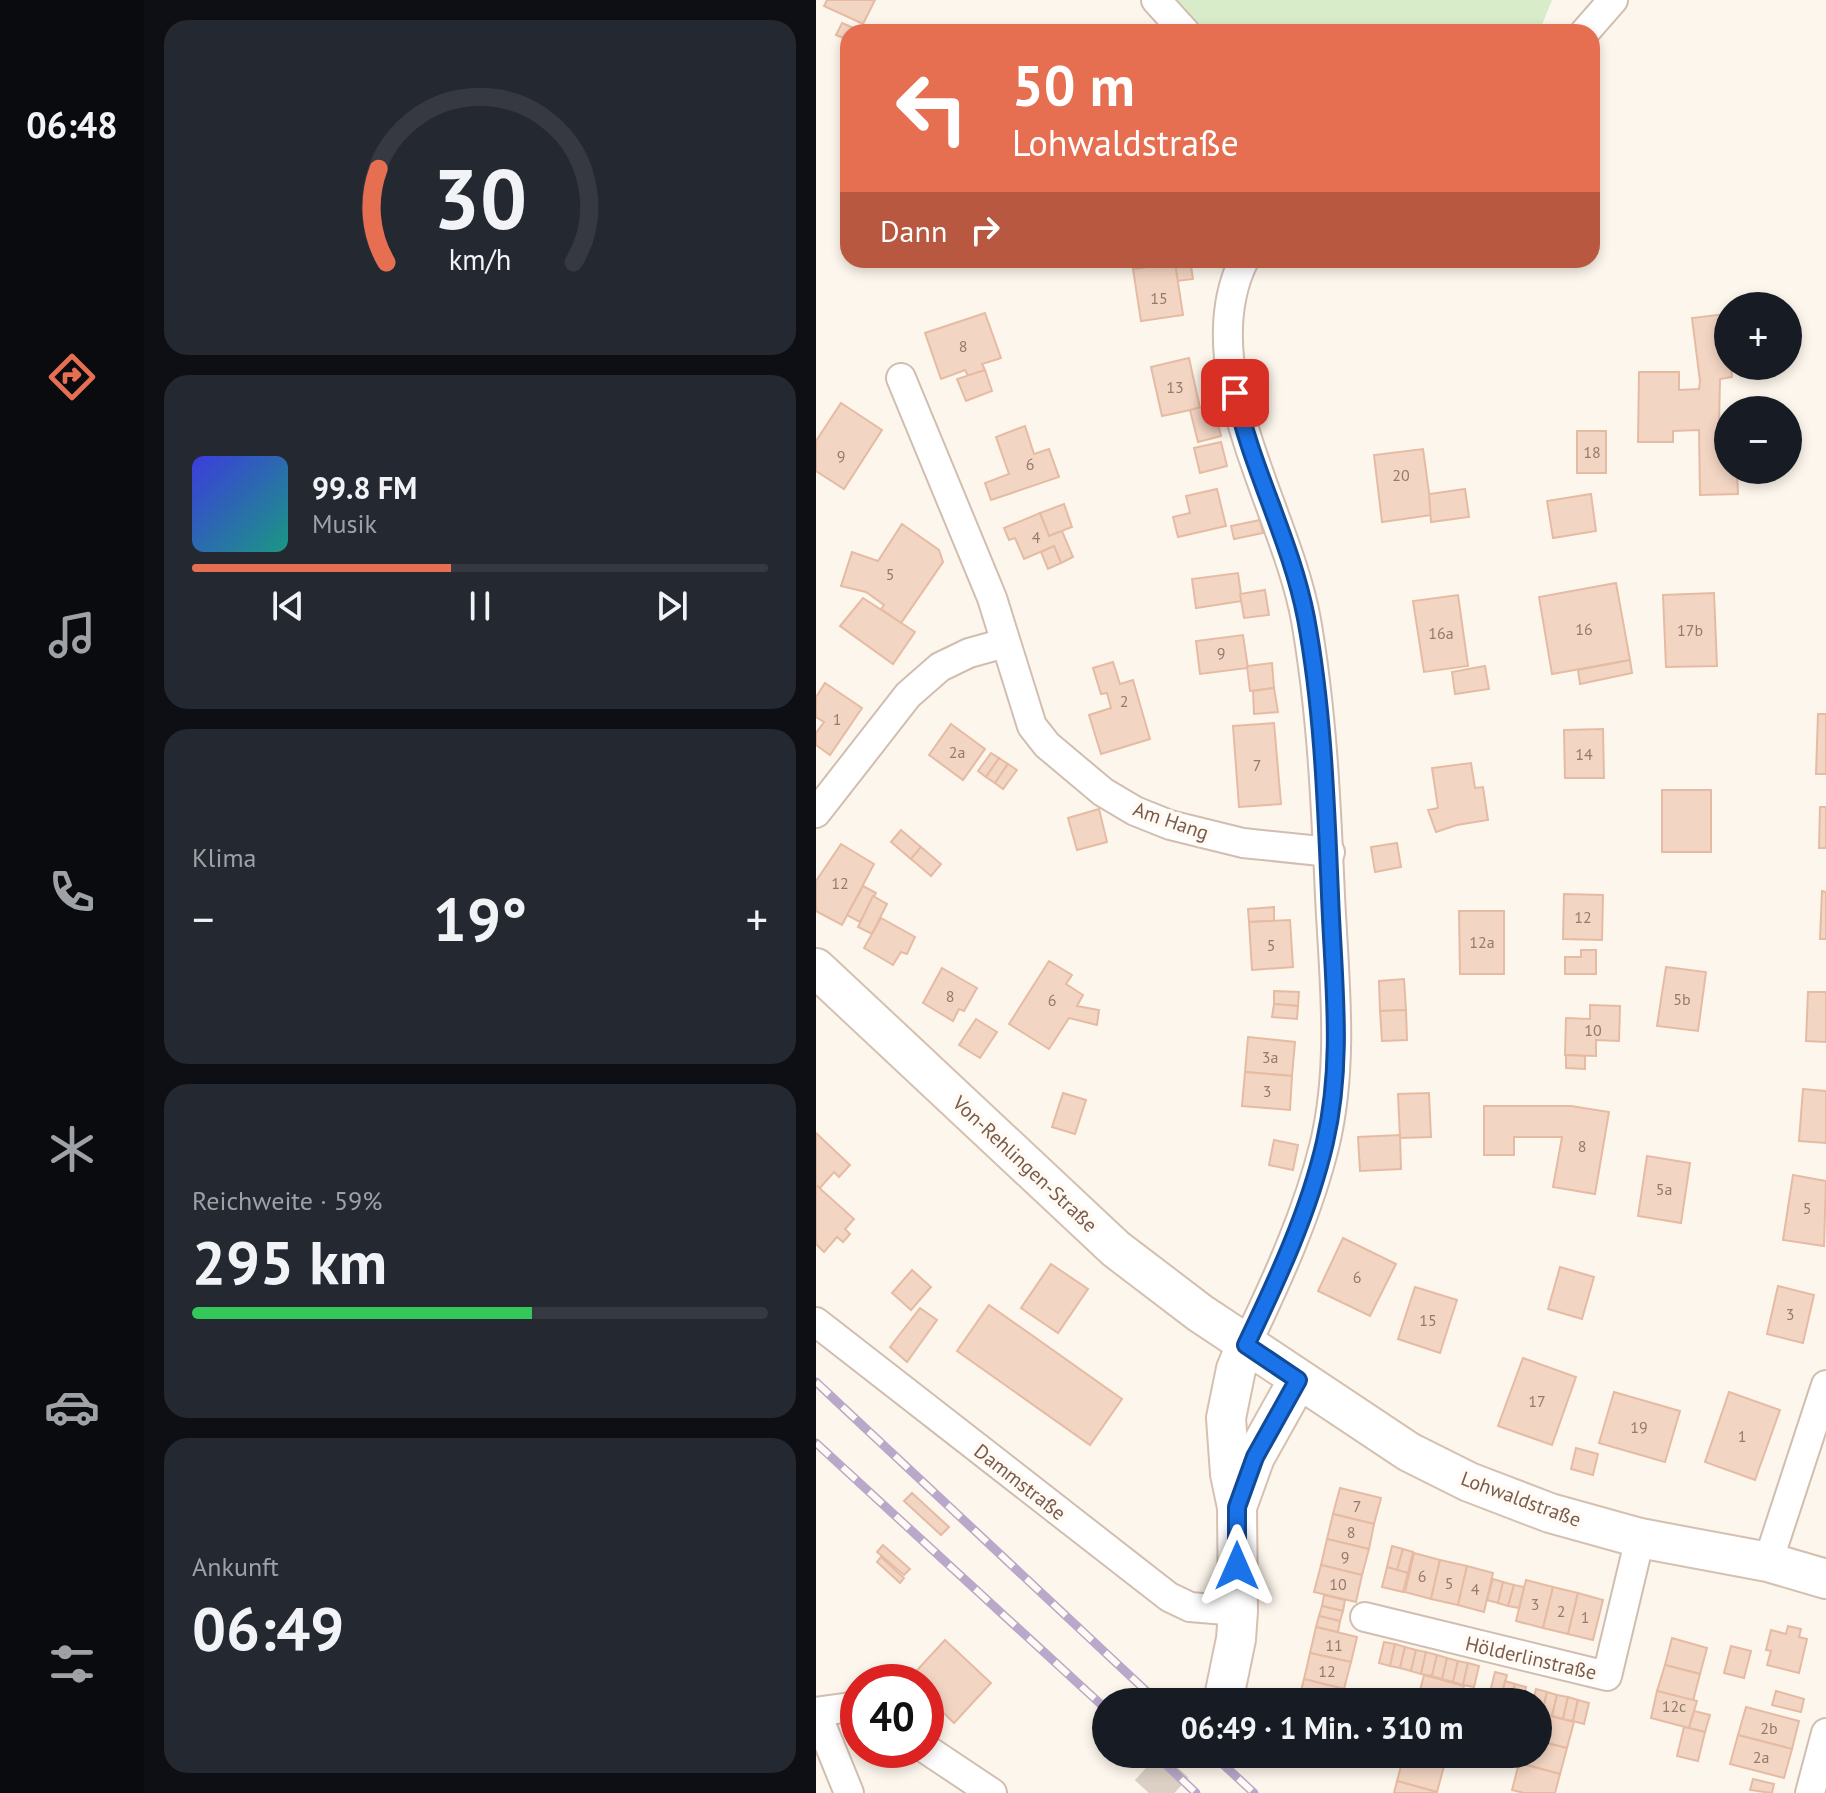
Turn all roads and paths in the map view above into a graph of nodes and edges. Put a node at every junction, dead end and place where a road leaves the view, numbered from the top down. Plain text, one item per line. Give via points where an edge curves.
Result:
1 (1156, 0) edge
2 (1613, 0) edge
3 (1178, 24) edge
4 (1592, 24) edge
5 (1241, 268) edge
6 (901, 378) dead end
7 (1005, 643) junction
8 (816, 813) edge
9 (1330, 852) junction
10 (816, 968) edge
11 (816, 1322) edge
12 (1246, 1345) junction
13 (1298, 1380) junction
14 (1826, 1385) edge
15 (1237, 1507) junction
16 (1640, 1538) junction
17 (1768, 1562) junction
18 (1826, 1579) edge
19 (1238, 1611) junction
20 (1365, 1617) dead end
21 (1226, 1688) edge
22 (840, 1709) edge
23 (816, 1712) edge
24 (1826, 1733) edge
25 (944, 1761) edge
26 (849, 1793) edge
27 (992, 1793) edge
28 (1810, 1793) edge

1 - 3 street
2 - 4 street
5 - 9 street via 1227,316 1231,377 1306,618
6 - 7 street, Am Hang via 992,598
7 - 8 street via 940,667 908,695
7 - 9 street, Am Hang via 1032,726 1103,792 1135,811 1203,834
9 - 12 street via 1338,1038 1331,1111 1301,1217
10 - 12 street, Von-Rehlingen-Straße via 1116,1249
11 - 19 street, Dammstraße via 1169,1597 1190,1607
12 - 13 street, Lohwaldstraße
12 - 15 street via 1226,1418
13 - 15 street via 1255,1457
13 - 16 street, Lohwaldstraße via 1409,1452 1469,1482 1550,1513
14 - 17 street
15 - 19 street
16 - 17 street, Lohwaldstraße
16 - 20 street, Hölderlinstraße via 1607,1676
17 - 18 street, Lohwaldstraße
19 - 21 street
22 - 23 street
23 - 26 street
24 - 28 street
25 - 27 street

